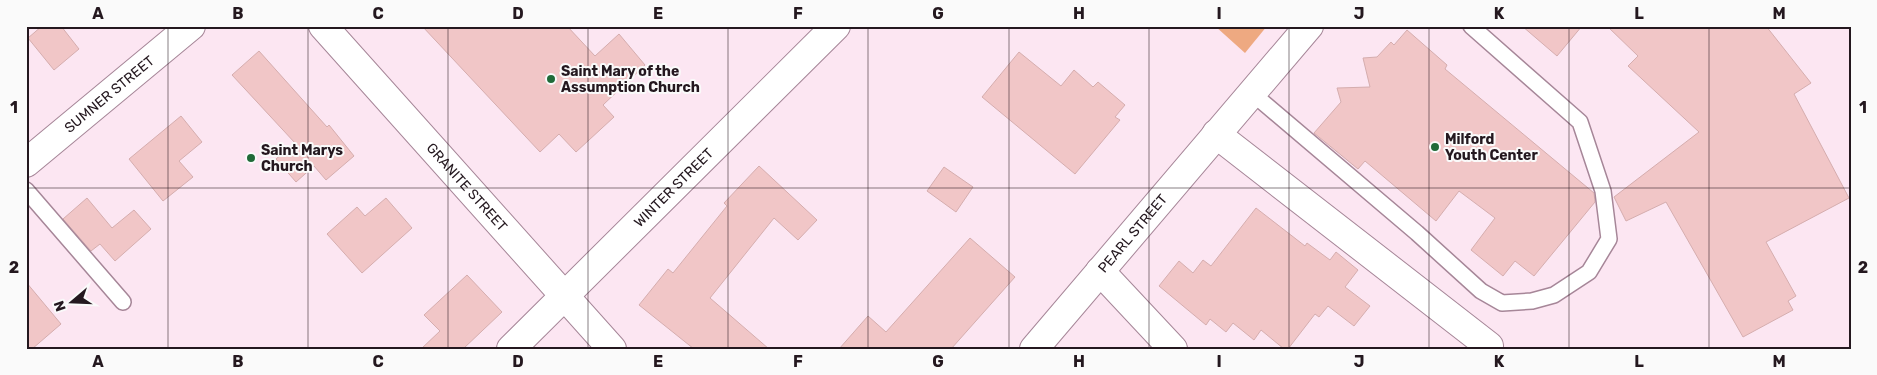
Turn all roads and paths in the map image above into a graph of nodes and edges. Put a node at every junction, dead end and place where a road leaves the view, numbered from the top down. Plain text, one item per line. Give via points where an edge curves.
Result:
1 (191, 26) edge
2 (323, 26) edge
3 (836, 26) edge
4 (1309, 26) edge
5 (1471, 26) edge
6 (1252, 93) junction
7 (1216, 134) junction
8 (26, 163) edge
9 (26, 190) edge
10 (1100, 271) junction
11 (565, 296) junction
12 (123, 302) dead end
13 (1489, 346) dead end
14 (511, 349) edge
15 (612, 349) edge
16 (1034, 349) edge
17 (1174, 349) edge

1 - 8 street, SUMNER STREET
2 - 11 street, GRANITE STREET
3 - 11 street, WINTER STREET
4 - 6 street, PEARL STREET
5 - 6 lane via 1580,122 1603,191 1609,239 1589,272 1554,295 1532,301 1502,303 1481,291
6 - 7 street, PEARL STREET
7 - 10 street, PEARL STREET
7 - 13 street
9 - 12 lane
10 - 16 street, PEARL STREET
10 - 17 street
11 - 14 street, WINTER STREET
11 - 15 street, GRANITE STREET

